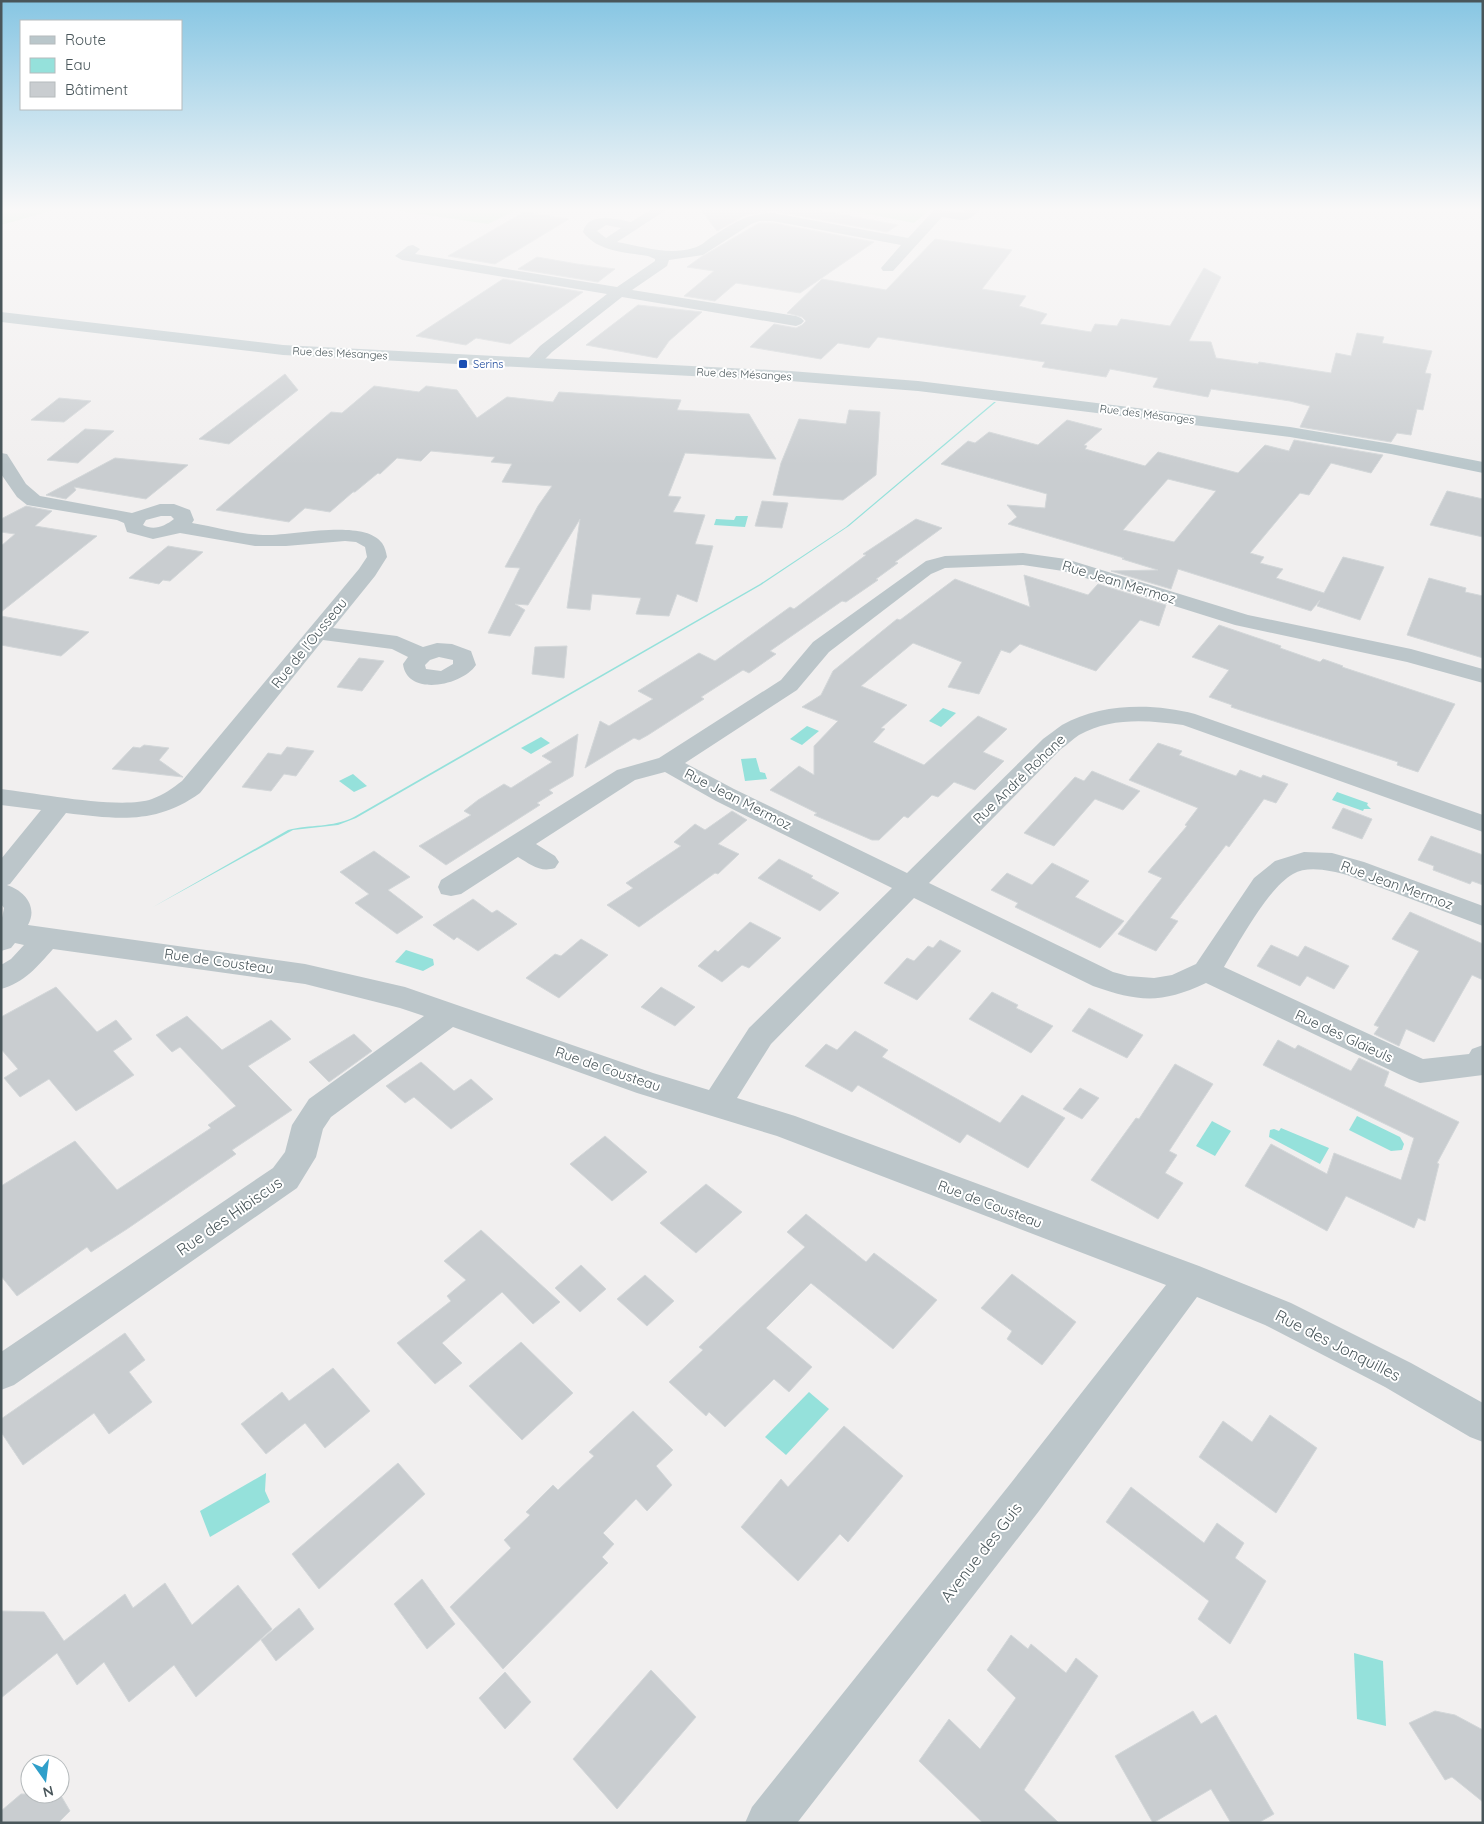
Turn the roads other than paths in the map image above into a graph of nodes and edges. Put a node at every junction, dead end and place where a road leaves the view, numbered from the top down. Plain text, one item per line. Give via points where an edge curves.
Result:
1 (615, 295) edge
2 (638, 295) edge
3 (1, 317) edge
4 (796, 321) dead end
5 (532, 363) junction
6 (1, 458) edge
7 (1483, 468) edge
8 (318, 633) junction
9 (422, 655) dead end
10 (1483, 676) edge
11 (668, 763) junction
12 (1, 797) edge
13 (59, 804) junction
14 (1483, 824) edge
15 (518, 845) junction
16 (546, 862) dead end
17 (1, 878) edge
18 (912, 885) junction
19 (451, 887) dead end
20 (1, 893) edge
21 (1483, 916) edge
22 (6, 937) edge
23 (48, 937) junction
24 (1206, 971) junction
25 (1, 980) edge
26 (449, 1014) junction
27 (1483, 1056) edge
28 (717, 1104) junction
29 (1187, 1277) junction
30 (1, 1373) edge
31 (1483, 1424) edge
32 (768, 1823) edge

1 - 5 street
2 - 4 street
3 - 5 main road, Rue des Mésanges via 283,350
5 - 7 main road, Rue des Mésanges via 918,386 1290,432
6 - 8 street, Rue de l'Ousseau via 22,490 34,501 135,520 152,511 174,510 185,517 176,527 245,540 347,535 370,542 377,552 375,562
8 - 9 street via 397,643
8 - 13 street, Rue de l'Ousseau via 191,787 176,798 160,806 126,812
10 - 11 street, Rue Jean Mermoz via 1412,656 1268,626 1066,565 1023,559 960,560 924,570 821,647 789,685
11 - 15 street via 626,775
11 - 18 street, Rue Jean Mermoz via 725,795
12 - 13 street, Rue de l'Ousseau
13 - 17 street
14 - 18 street, Rue André Rohane via 1186,719 1127,715 1101,718 1071,730 1052,744
15 - 16 street
15 - 19 street
18 - 24 street, Rue Jean Mermoz via 1103,979 1127,987 1162,988
18 - 28 street, Rue André Rohane via 760,1036
20 - 22 street via 17,903 19,914
21 - 24 street, Rue Jean Mermoz via 1356,868 1304,860 1284,867 1264,884
22 - 23 street, Rue de Cousteau
23 - 25 street via 21,966
23 - 26 street, Rue de Cousteau via 305,974 405,998
24 - 27 street, Rue des Glaïeuls via 1420,1071 1478,1065
26 - 28 street, Rue de Cousteau via 648,1084
26 - 30 street, Rue des Hibiscus via 320,1108 308,1125 300,1157 285,1178
28 - 29 street, Rue de Cousteau via 784,1125
29 - 31 street, Rue des Jonquilles via 1278,1314 1398,1375
29 - 32 street, Avenue des Guis via 1182,1292 1031,1490

